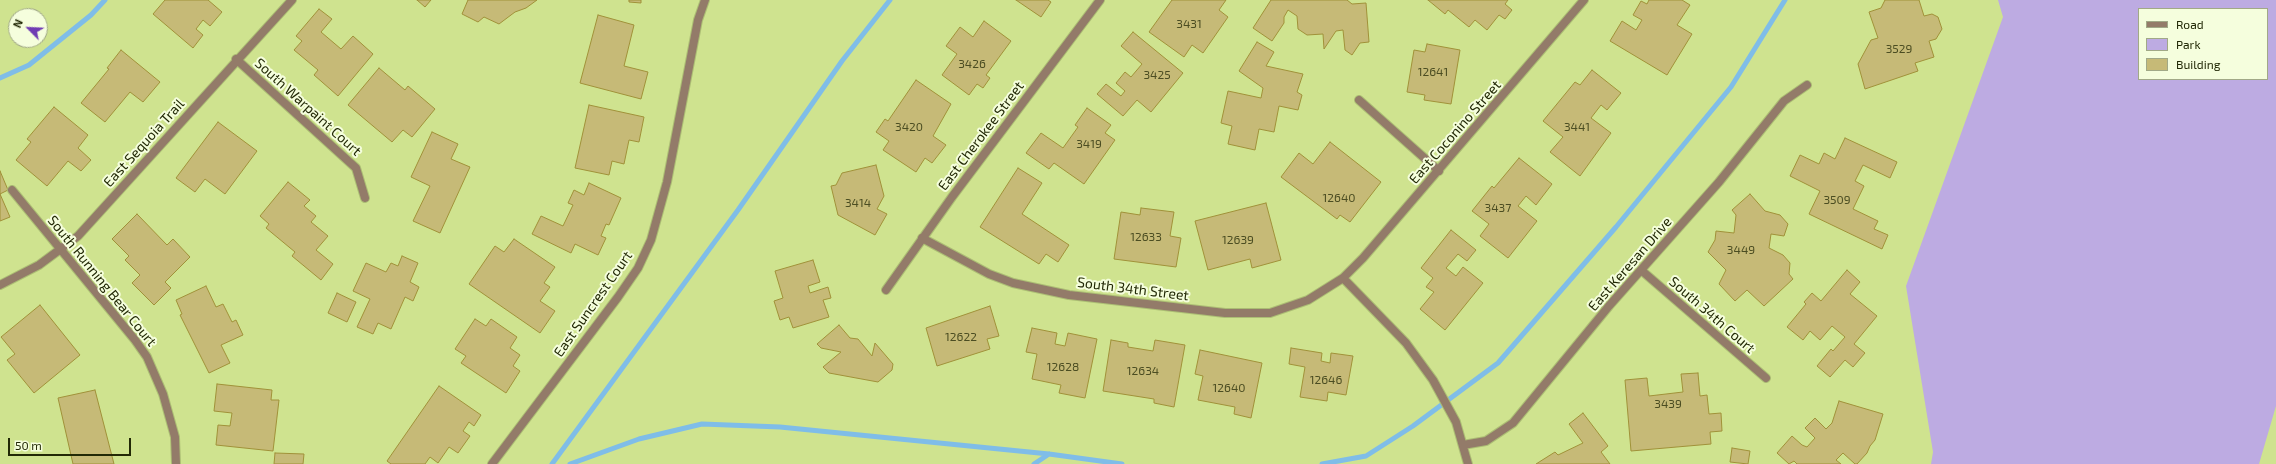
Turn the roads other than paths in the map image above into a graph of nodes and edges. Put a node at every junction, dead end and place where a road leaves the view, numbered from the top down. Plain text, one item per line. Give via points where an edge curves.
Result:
1 (292, 0) edge
2 (705, 0) edge
3 (1100, 0) edge
4 (1584, 0) edge
5 (236, 59) junction
6 (1808, 85) dead end
7 (1359, 100) dead end
8 (1439, 171) junction
9 (12, 190) dead end
10 (365, 198) dead end
11 (922, 238) junction
12 (60, 249) junction
13 (1641, 270) junction
14 (1343, 278) junction
15 (0, 285) edge
16 (886, 290) dead end
17 (1766, 378) dead end
18 (1463, 445) junction
19 (176, 464) edge
20 (492, 464) edge
21 (1468, 464) edge

1 - 5 street, East Sequoia Trail
2 - 20 street, East Suncrest Court via 698,20 667,182 651,240 638,268 618,297
3 - 11 street, East Cherokee Street
4 - 8 street, East Coconino Street
5 - 10 street, South Warpaint Court via 356,168
5 - 12 street, East Sequoia Trail via 78,236
6 - 13 street, East Keresan Drive via 1784,100 1719,182
7 - 8 street
8 - 14 street, East Coconino Street
9 - 12 street, South Running Bear Court
11 - 14 street, South 34th Street via 989,274 1013,283 1069,295 1225,313 1270,313 1308,300
11 - 16 street, East Cherokee Street
12 - 15 street, East Sequoia Trail via 39,265
12 - 19 street, South Running Bear Court via 147,357 163,394 173,430
13 - 17 street, South 34th Court
13 - 18 street, East Keresan Drive via 1513,423 1486,441
14 - 18 street via 1406,343 1434,380 1456,422
18 - 21 street

